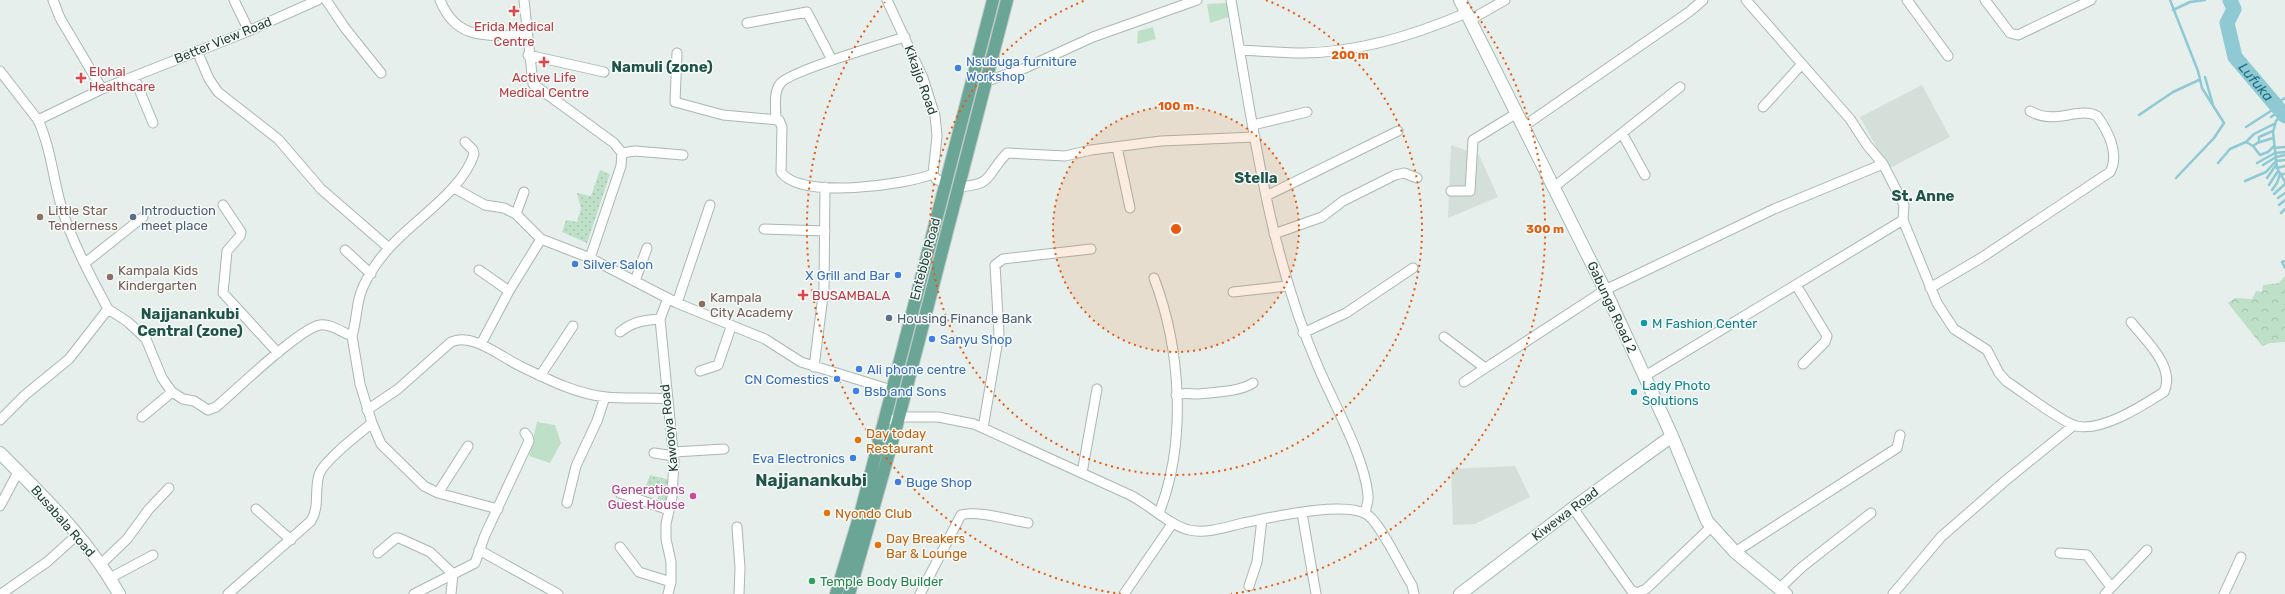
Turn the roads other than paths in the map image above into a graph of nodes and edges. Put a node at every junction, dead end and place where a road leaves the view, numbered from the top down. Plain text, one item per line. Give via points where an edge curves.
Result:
1 (53, 0) edge
2 (234, 0) edge
3 (318, 0) edge
4 (326, 0) edge
5 (440, 0) edge
6 (524, 0) edge
7 (887, 0) edge
8 (993, 0) edge
9 (1007, 0) edge
10 (1197, 0) edge
11 (1231, 0) edge
12 (1460, 0) edge
13 (1504, 0) edge
14 (1703, 0) edge
15 (1746, 0) edge
16 (1907, 0) edge
17 (1985, 0) edge
18 (2091, 0) edge
19 (1468, 17) junction
20 (747, 23) dead end
21 (249, 31) junction
22 (526, 35) junction
23 (905, 37) junction
24 (1240, 50) junction
25 (197, 52) junction
26 (677, 53) dead end
27 (528, 55) junction
28 (1948, 56) dead end
29 (832, 60) junction
30 (1801, 65) junction
31 (0, 71) edge
32 (604, 72) dead end
33 (381, 73) dead end
34 (134, 77) junction
35 (987, 81) junction
36 (1680, 87) dead end
37 (102, 89) junction
38 (1763, 107) dead end
39 (2030, 111) dead end
40 (1307, 112) dead end
41 (1517, 112) junction
42 (38, 120) junction
43 (776, 120) junction
44 (152, 122) dead end
45 (1253, 125) junction
46 (1524, 126) junction
47 (1398, 132) dead end
48 (1622, 132) junction
49 (1255, 137) junction
50 (465, 142) dead end
51 (1117, 147) junction
52 (622, 154) junction
53 (682, 155) dead end
54 (1883, 164) junction
55 (933, 169) junction
56 (1645, 176) dead end
57 (1417, 178) dead end
58 (946, 184) junction
59 (825, 187) junction
60 (958, 187) junction
61 (1554, 187) junction
62 (454, 188) junction
63 (1451, 191) dead end
64 (524, 192) dead end
65 (1266, 196) junction
66 (223, 205) dead end
67 (710, 205) dead end
68 (1130, 208) dead end
69 (516, 214) junction
70 (143, 217) dead end
71 (1903, 220) junction
72 (764, 229) dead end
73 (825, 231) junction
74 (1274, 234) junction
75 (541, 238) junction
76 (389, 248) junction
77 (647, 248) dead end
78 (1092, 249) dead end
79 (345, 250) dead end
80 (590, 258) junction
81 (85, 263) junction
82 (1413, 268) dead end
83 (479, 270) dead end
84 (371, 274) junction
85 (1154, 278) dead end
86 (635, 280) junction
87 (1796, 285) junction
88 (1287, 286) junction
89 (1930, 288) junction
90 (1605, 290) junction
91 (509, 291) junction
92 (1233, 292) dead end
93 (668, 298) junction
94 (676, 303) junction
95 (108, 309) junction
96 (660, 320) junction
97 (2131, 322) dead end
98 (573, 326) dead end
99 (731, 327) junction
100 (620, 332) dead end
101 (1303, 333) junction
102 (352, 336) junction
103 (1444, 337) dead end
104 (481, 344) junction
105 (278, 353) junction
106 (1803, 364) dead end
107 (814, 367) junction
108 (1485, 368) junction
109 (700, 372) dead end
110 (540, 376) junction
111 (1645, 376) junction
112 (1464, 382) dead end
113 (1253, 383) dead end
114 (1096, 389) dead end
115 (890, 390) junction
116 (172, 392) junction
117 (904, 394) junction
118 (1176, 395) junction
119 (605, 396) junction
120 (667, 399) junction
121 (367, 410) junction
122 (142, 417) dead end
123 (883, 418) junction
124 (0, 420) edge
125 (898, 421) junction
126 (372, 423) junction
127 (2074, 425) junction
128 (983, 428) junction
129 (525, 433) dead end
130 (1900, 435) dead end
131 (1672, 436) junction
132 (468, 446) dead end
133 (724, 449) dead end
134 (0, 453) edge
135 (654, 453) dead end
136 (674, 454) junction
137 (18, 472) junction
138 (1082, 473) junction
139 (169, 488) dead end
140 (438, 493) junction
141 (620, 493) dead end
142 (567, 503) dead end
143 (0, 506) edge
144 (1573, 508) junction
145 (256, 509) dead end
146 (498, 510) junction
147 (669, 510) junction
148 (1159, 513) junction
149 (1302, 513) junction
150 (1364, 513) junction
151 (1871, 513) dead end
152 (1262, 519) junction
153 (1028, 523) dead end
154 (1172, 524) junction
155 (737, 527) dead end
156 (1711, 527) junction
157 (77, 535) junction
158 (291, 540) junction
159 (620, 546) dead end
160 (479, 550) junction
161 (2147, 550) dead end
162 (1735, 552) junction
163 (378, 553) dead end
164 (2060, 553) dead end
165 (153, 555) dead end
166 (2241, 557) dead end
167 (100, 565) junction
168 (453, 574) junction
169 (110, 578) junction
170 (672, 582) junction
171 (1249, 586) dead end
172 (1782, 591) edge
173 (2108, 591) edge
174 (1129, 592) edge
175 (1, 594) edge
176 (119, 594) edge
177 (228, 594) edge
178 (414, 594) edge
179 (452, 594) edge
180 (558, 594) edge
181 (668, 594) edge
182 (738, 594) edge
183 (836, 594) edge
184 (849, 594) edge
185 (920, 594) edge
186 (1316, 594) edge
187 (1414, 594) edge
188 (1460, 594) edge
189 (1893, 594) edge
190 (2224, 594) edge

1 - 37 street via 60,18
2 - 21 street
3 - 21 street, Better View Road
4 - 33 street
5 - 22 street via 451,20 460,29 470,33
6 - 22 street
7 - 23 street, Kikajjo Road
8 - 58 main road, Entebbe Road
9 - 35 main road, Entebbe Road
10 - 35 street via 1093,37 1023,69
11 - 24 street
12 - 19 street, Gabunga Road 2
13 - 19 street
14 - 46 street
15 - 30 street
16 - 28 street
17 - 18 street via 2010,32 2018,35
19 - 24 street via 1416,33 1351,47 1305,53
19 - 41 street, Gabunga Road 2
20 - 29 street via 807,12
21 - 25 street, Better View Road
22 - 27 street
23 - 29 street
23 - 55 street, Kikajjo Road via 923,78 935,116 937,136
24 - 45 street
25 - 34 street, Better View Road
25 - 76 street via 218,92 278,139 321,189
26 - 43 street via 673,96 677,104 723,115
27 - 32 street
27 - 52 street via 531,81 537,88 614,143
29 - 43 street via 781,82 776,91
30 - 38 street
30 - 54 street via 1850,119
31 - 42 street
34 - 37 street, Better View Road
34 - 44 street
35 - 60 main road, Entebbe Road
36 - 48 street
37 - 42 street, Better View Road
39 - 89 street via 2040,117 2049,118 2089,113 2097,116 2108,134 2113,149 2115,159 2110,172 1982,258
40 - 45 street
41 - 46 street, Gabunga Road 2
41 - 63 street via 1473,140 1470,191
42 - 81 street via 47,144 62,207
43 - 59 street via 782,124 781,172 790,181
45 - 49 street
46 - 61 street, Gabunga Road 2
47 - 65 street
48 - 56 street
48 - 61 street
49 - 51 street via 1160,141
49 - 65 street
50 - 62 street via 474,154
51 - 60 street via 1065,156 1007,153 986,182 978,186
51 - 68 street
52 - 53 street via 635,151
52 - 80 street via 622,166
54 - 71 street via 1904,205
54 - 90 street via 1774,210
55 - 58 street via 936,179
55 - 59 street via 905,182 847,188
57 - 74 street via 1404,173 1395,175 1343,201 1322,217
58 - 115 main road, Entebbe Road
59 - 73 street
60 - 117 main road, Entebbe Road
61 - 90 street, Gabunga Road 2
62 - 69 street via 485,205 504,208
62 - 76 street
64 - 69 street
65 - 74 street
66 - 105 street via 241,232 227,251 224,293
67 - 94 street
69 - 75 street
70 - 81 street
71 - 87 street
71 - 89 street
72 - 73 street
73 - 107 street via 824,288
74 - 88 street
75 - 80 street
75 - 91 street
76 - 84 street
77 - 86 street
78 - 128 street via 1003,259 995,265 1000,334
79 - 84 street
80 - 86 street
81 - 95 street
82 - 101 street via 1346,313
83 - 91 street
84 - 102 street via 359,299
85 - 118 street via 1163,302 1173,352
86 - 93 street
87 - 106 street via 1827,336 1825,342
87 - 111 street
88 - 92 street
88 - 101 street
89 - 127 street via 1954,328 1987,350 2006,381
90 - 108 street
90 - 111 street, Gabunga Road 2
91 - 104 street
93 - 94 street
93 - 96 street, Kawooya Road
94 - 99 street
95 - 116 street via 128,322 146,340 162,378
95 - 124 street via 80,348
96 - 100 street via 638,321
96 - 120 street, Kawooya Road
97 - 127 street via 2162,362 2166,381 2164,392 2127,414 2108,421 2090,426
98 - 110 street
99 - 107 street via 765,339 801,362
99 - 109 street via 718,365
101 - 150 street via 1362,468 1368,496
102 - 105 street via 320,325 308,330
102 - 121 street
103 - 108 street
104 - 110 street
104 - 121 street via 462,339 451,342 398,389
105 - 116 street via 212,410 204,409 197,403 182,399
107 - 115 street
108 - 112 street
110 - 119 street via 564,386
111 - 131 street, Gabunga Road 2
113 - 118 street via 1248,387 1196,394 1182,392
114 - 138 street
115 - 117 street
115 - 123 main road, Entebbe Road
116 - 122 street
117 - 125 main road, Entebbe Road
118 - 148 street via 1174,465
119 - 120 street
119 - 142 street via 597,421 576,466
120 - 136 street, Kawooya Road
121 - 126 street
123 - 125 street
123 - 183 main road, Entebbe Road
125 - 128 street via 901,417 930,417 962,421
125 - 184 main road, Entebbe Road
126 - 140 street via 379,440 387,450 424,486
126 - 158 street via 322,467 315,514 312,521
127 - 189 street via 1942,537
128 - 138 street
129 - 146 street via 528,441
130 - 162 street via 1897,448
131 - 144 street, Kiwewa Road
131 - 156 street, Gabunga Road 2
132 - 140 street
133 - 136 street
134 - 137 street, Busabala Road
135 - 136 street
136 - 147 street, Kawooya Road
137 - 143 street
137 - 157 street, Busabala Road
138 - 148 street via 1130,495
139 - 167 street via 149,509 127,539
140 - 146 street
141 - 147 street
144 - 156 street via 1631,590 1637,593 1646,589
144 - 188 street, Kiwewa Road
145 - 158 street
146 - 160 street
147 - 170 street, Kawooya Road via 666,539
148 - 154 street
149 - 150 street via 1345,509
149 - 152 street
149 - 186 street
150 - 187 street via 1375,522 1412,586
151 - 172 street via 1802,567
152 - 154 street via 1207,531 1189,530
152 - 171 street via 1257,562
153 - 185 street via 979,515 961,516
154 - 174 street
155 - 182 street via 740,568
156 - 162 street, Gabunga Road 2
157 - 167 street, Busabala Road
157 - 175 street via 47,562
158 - 177 street
159 - 170 street via 639,572
160 - 168 street via 475,563
160 - 180 street
161 - 173 street
162 - 172 street, Gabunga Road 2
163 - 168 street via 399,538 430,552
164 - 173 street via 2088,555
165 - 169 street
166 - 190 street
167 - 169 street, Busabala Road
168 - 178 street
168 - 179 street
169 - 176 street, Busabala Road
170 - 181 street

